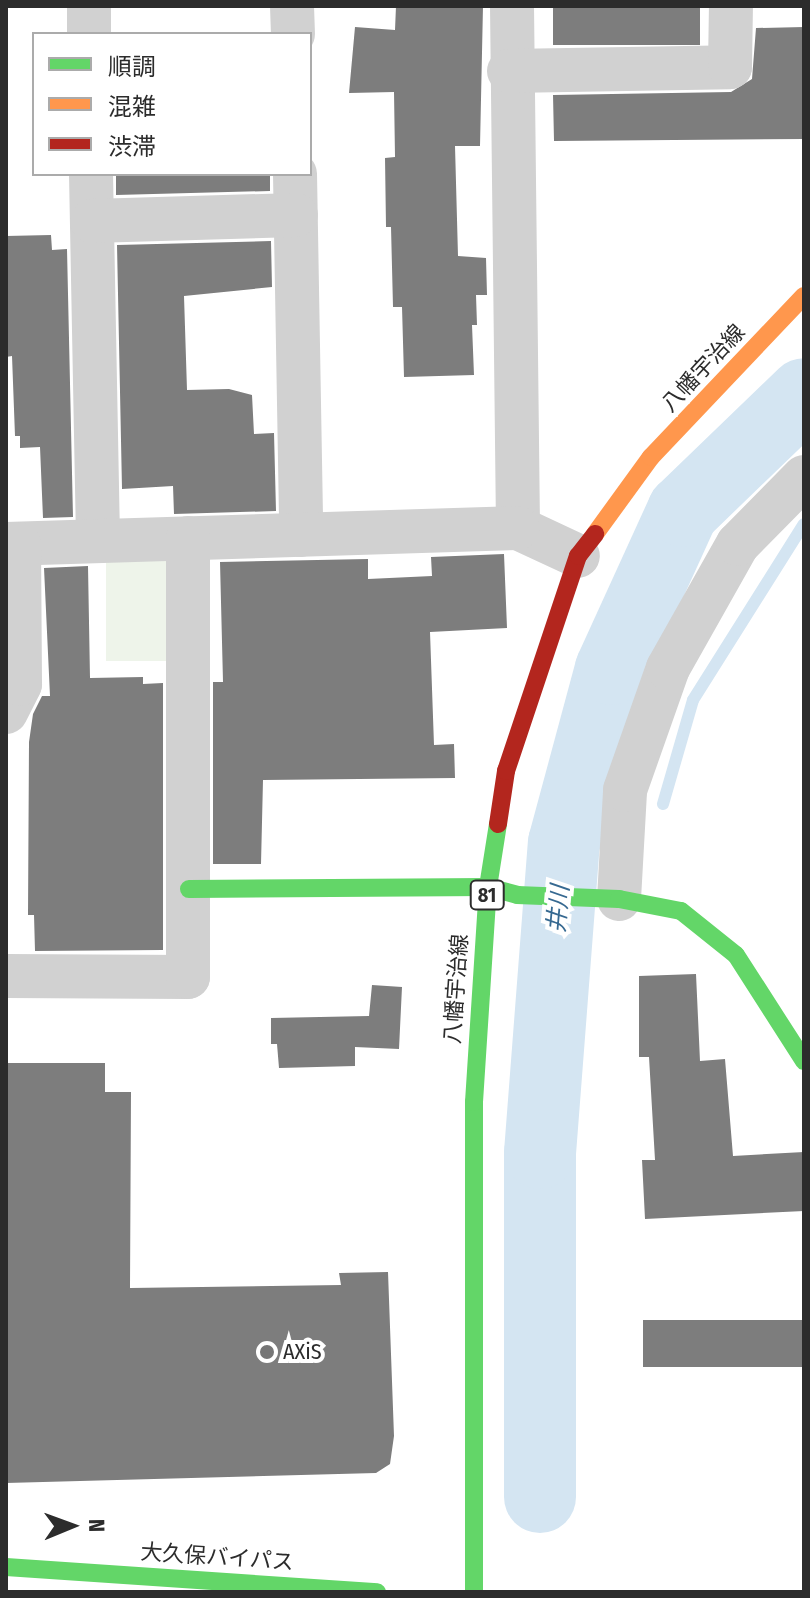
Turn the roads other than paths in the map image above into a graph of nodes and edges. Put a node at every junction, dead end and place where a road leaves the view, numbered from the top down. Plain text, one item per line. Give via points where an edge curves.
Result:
1 (89, 6) edge
2 (292, 6) edge
3 (512, 6) edge
4 (731, 6) edge
5 (89, 32) edge
6 (293, 32) edge
7 (509, 71) junction
8 (91, 176) edge
9 (295, 194) edge
10 (92, 221) junction
11 (804, 296) edge
12 (804, 477) edge
13 (518, 528) junction
14 (301, 535) junction
15 (188, 538) junction
16 (98, 541) junction
17 (13, 544) edge
18 (578, 556) junction
19 (6, 712) edge
20 (488, 887) junction
21 (189, 889) junction
22 (619, 899) junction
23 (6, 976) edge
24 (804, 1061) edge
25 (6, 1567) edge
26 (377, 1592) edge
27 (474, 1592) edge

1 - 5 street
2 - 6 street
3 - 7 street
4 - 7 street via 730,67
7 - 13 street
8 - 10 street
9 - 10 street
9 - 14 street
10 - 16 street
11 - 18 main road, 八幡宇治線 / 81 via 651,457
12 - 22 street via 738,544 668,668 625,790
13 - 14 street
13 - 18 street
14 - 15 street
15 - 16 street
15 - 21 street
16 - 17 street
17 - 19 street via 20,684
18 - 20 main road, 八幡宇治線 / 81 via 506,771
20 - 21 main road
20 - 22 main road via 517,895
20 - 27 main road, 八幡宇治線 / 81 via 474,1102
21 - 23 street via 188,977
22 - 24 main road via 681,911 736,955
25 - 26 main road, 大久保バイパス

